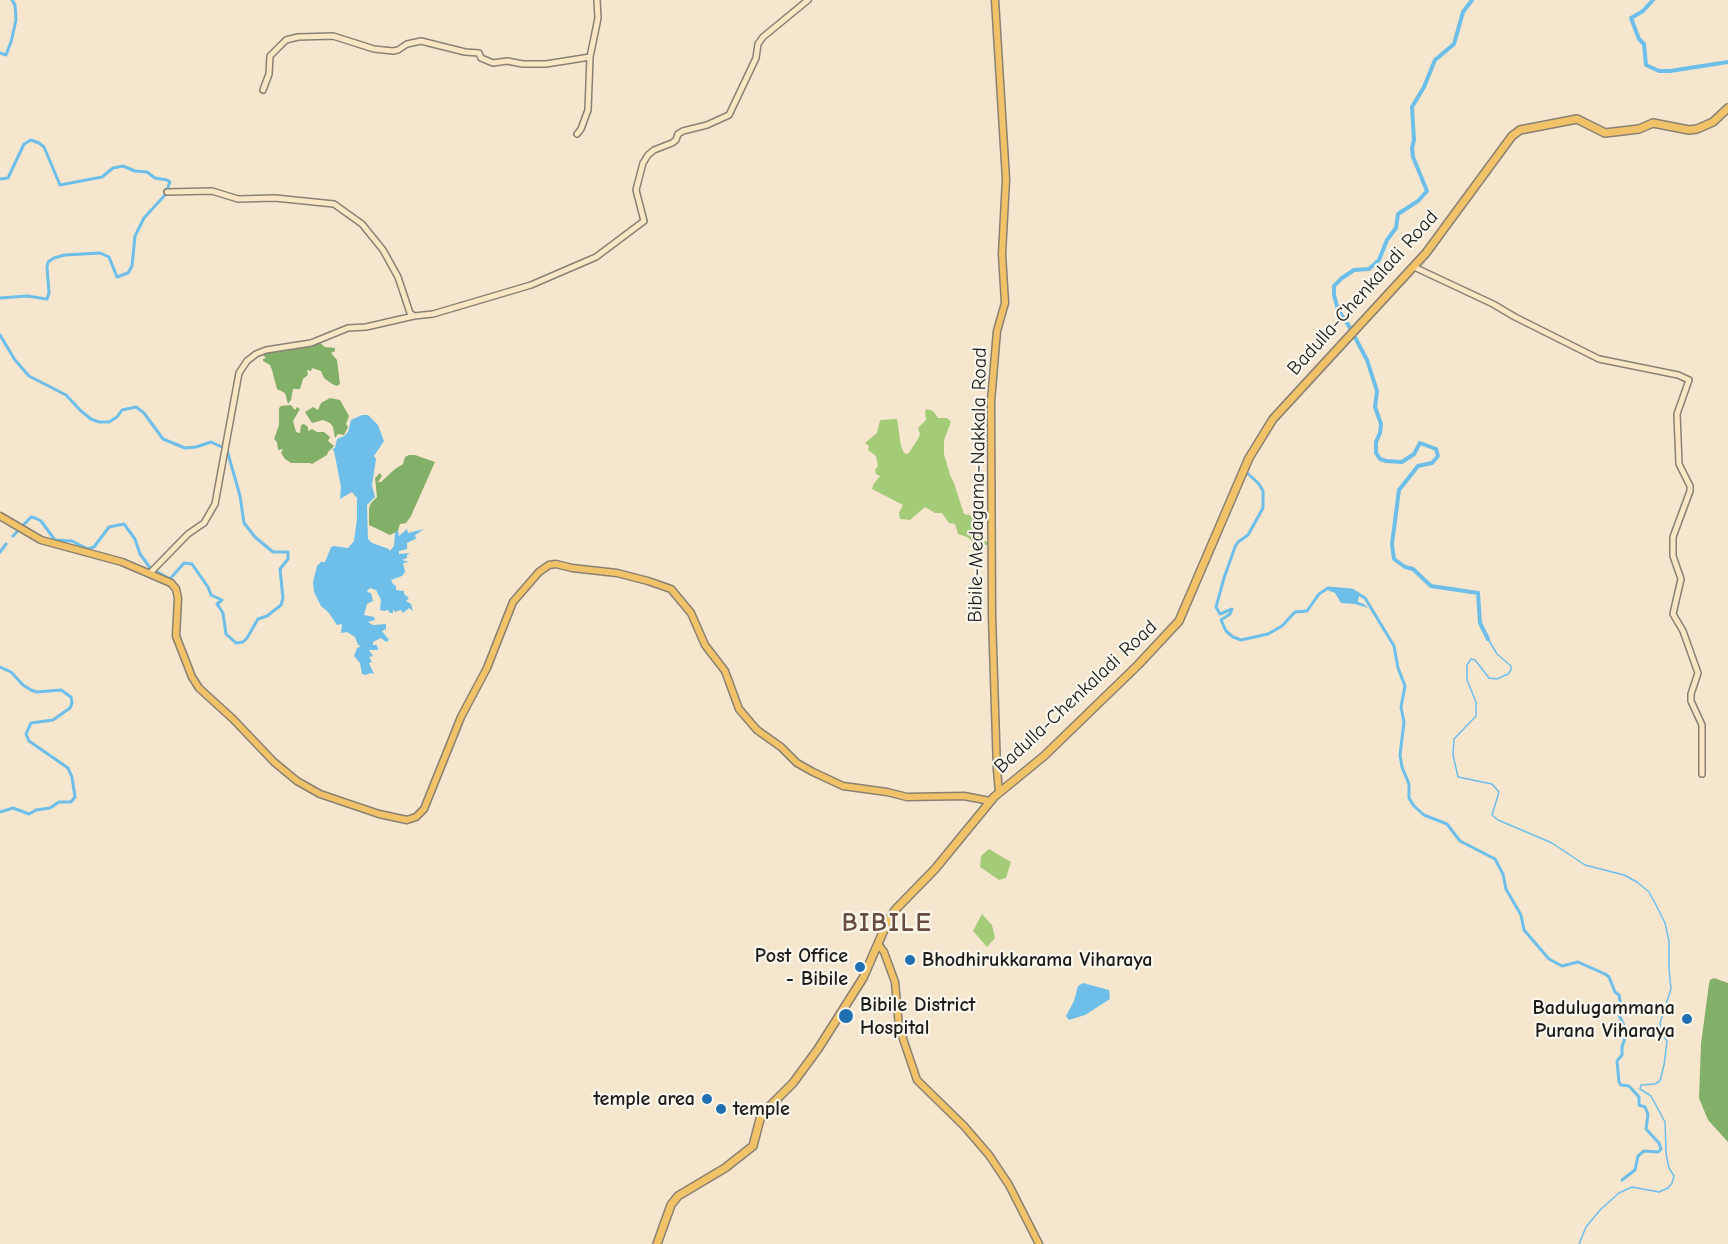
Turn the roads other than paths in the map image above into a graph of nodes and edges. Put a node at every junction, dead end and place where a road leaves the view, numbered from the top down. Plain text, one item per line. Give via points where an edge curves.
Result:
1 (597, 0) edge
2 (808, 0) edge
3 (995, 0) edge
4 (590, 57) junction
5 (263, 90) dead end
6 (1728, 108) edge
7 (577, 135) dead end
8 (167, 192) dead end
9 (1414, 267) junction
10 (414, 316) junction
11 (0, 516) edge
12 (150, 573) junction
13 (1701, 774) dead end
14 (999, 792) junction
15 (990, 801) junction
16 (878, 944) junction
17 (657, 1244) edge
18 (1039, 1244) edge

1 - 4 main road via 598,18
2 - 10 main road via 758,44 756,58 729,115 683,131 676,140 648,155 636,190 643,223 596,257 547,279 433,314
3 - 14 main road, Bibile-Medagama-Nakkala Road via 1006,179 1002,254 1005,303 997,331 991,400
4 - 5 main road via 546,64 493,63 478,53 421,41 393,51 333,36 298,37 286,40 270,56
4 - 7 main road via 588,110
6 - 9 highway, Badulla-Chenkaladi Road via 1719,118 1689,130 1653,123 1639,129 1605,133 1577,119 1520,130
8 - 10 main road via 213,191 238,199 334,204 362,224 383,250
9 - 13 main road via 1599,359 1689,380 1677,414 1679,464 1690,491 1673,537 1673,556 1681,579 1673,614 1698,673 1691,701 1702,725
9 - 14 highway, Badulla-Chenkaladi Road via 1273,419 1256,444 1179,621 1044,756
10 - 12 main road via 348,328 304,345 266,350 247,361 239,373 215,504 204,523
11 - 12 main road via 49,542
12 - 15 main road via 176,589 176,636 200,688 297,781 320,794 391,817 407,820 422,811 513,602 539,572 556,564 616,573 671,589 691,613 705,645 725,671 739,710 797,763 843,786 910,798 964,796
14 - 15 highway, Badulla-Chenkaladi Road
15 - 16 highway, Badulla-Chenkaladi Road via 895,910
16 - 17 highway, Badulla-Chenkaladi Road via 863,978 818,1049 793,1083 764,1112 753,1146 678,1196
16 - 18 main road via 895,981 899,1027 917,1080 989,1155

